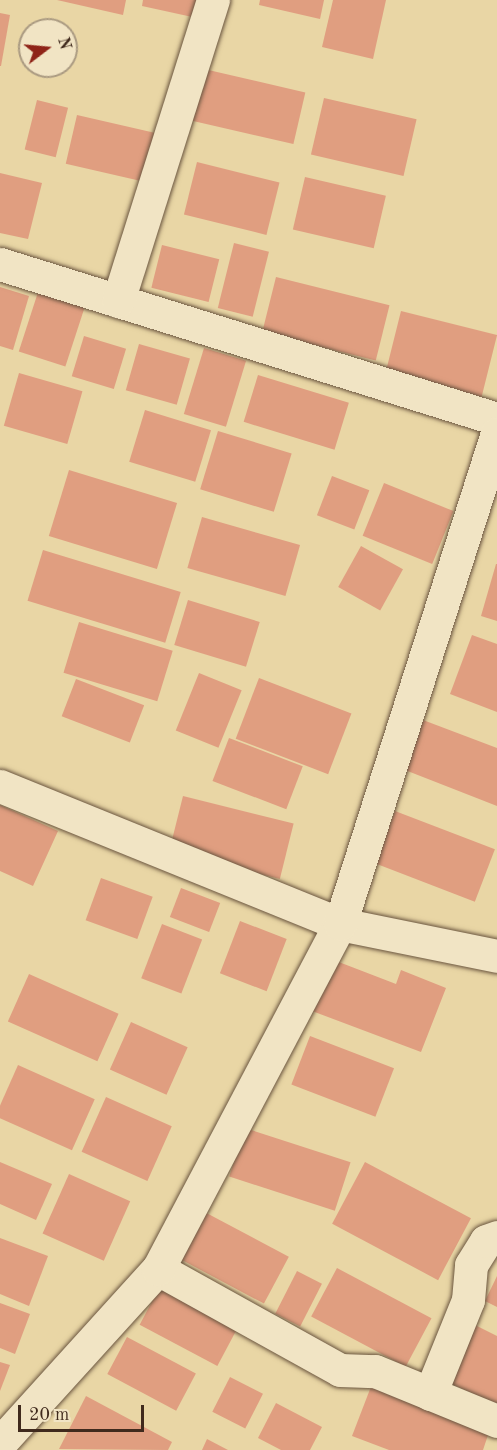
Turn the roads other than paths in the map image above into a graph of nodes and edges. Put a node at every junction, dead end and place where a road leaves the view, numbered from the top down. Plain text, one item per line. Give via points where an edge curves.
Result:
1 (213, 0) edge
2 (0, 264) edge
3 (118, 301) junction
4 (497, 419) edge
5 (497, 433) edge
6 (483, 526) edge
7 (0, 786) edge
8 (340, 924) junction
9 (497, 956) edge
10 (497, 1237) edge
11 (158, 1269) junction
12 (430, 1394) junction
13 (497, 1421) edge
14 (0, 1443) edge

1 - 3 street
2 - 3 street
3 - 4 street
5 - 6 street
6 - 8 street
7 - 8 street
8 - 9 street
8 - 11 street
10 - 12 street via 486,1241 471,1265 468,1300
11 - 12 street via 340,1370 375,1371
11 - 14 street
12 - 13 street

